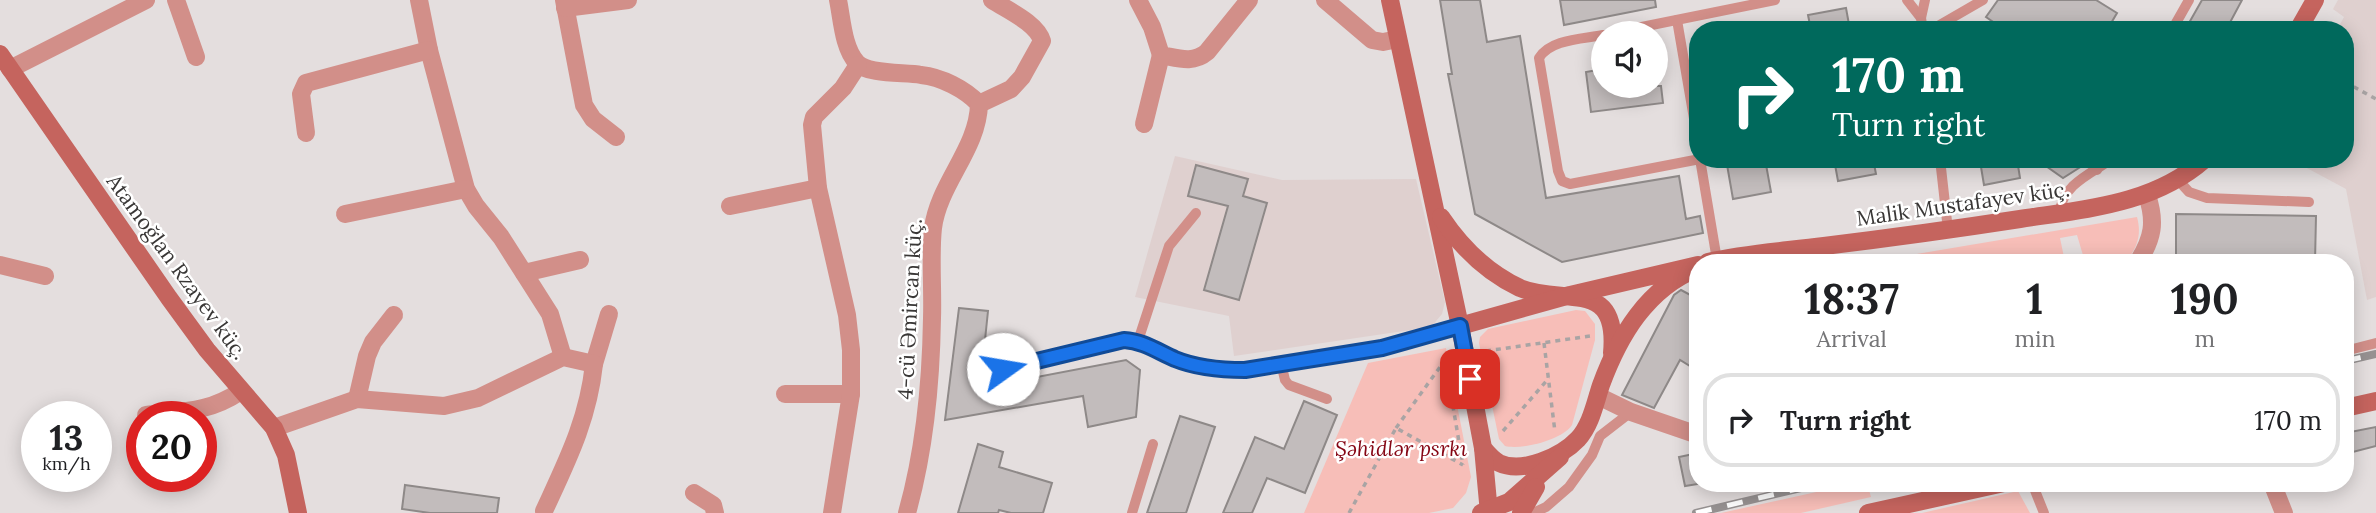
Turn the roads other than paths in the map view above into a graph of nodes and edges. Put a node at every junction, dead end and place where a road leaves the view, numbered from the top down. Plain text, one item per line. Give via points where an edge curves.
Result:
1 (146, 0) edge
2 (176, 0) edge
3 (419, 0) edge
4 (628, 0) edge
5 (838, 0) edge
6 (992, 0) edge
7 (1138, 0) edge
8 (1249, 0) edge
9 (1325, 0) edge
10 (1390, 0) edge
11 (1775, 0) edge
12 (1906, 0) edge
13 (1925, 0) edge
14 (1983, 0) edge
15 (2189, 0) edge
16 (2315, 0) edge
17 (564, 4) edge
18 (1721, 5) edge
19 (1677, 20) junction
20 (1920, 21) edge
21 (1922, 21) edge
22 (1947, 21) edge
23 (2177, 21) edge
24 (2303, 21) edge
25 (1668, 22) edge
26 (1591, 38) edge
27 (1398, 39) junction
28 (429, 50) junction
29 (1161, 55) junction
30 (196, 57) dead end
31 (5, 61) edge
32 (858, 65) junction
33 (1689, 90) edge
34 (979, 104) junction
35 (1143, 124) dead end
36 (306, 133) dead end
37 (616, 137) dead end
38 (1689, 161) edge
39 (1701, 168) edge
40 (1941, 168) edge
41 (2100, 168) edge
42 (2193, 168) edge
43 (2097, 170) joint
44 (2178, 180) junction
45 (818, 188) junction
46 (466, 189) junction
47 (2147, 195) junction
48 (2309, 202) dead end
49 (730, 206) dead end
50 (1437, 210) junction
51 (1196, 213) dead end
52 (2060, 213) junction
53 (345, 214) dead end
54 (1948, 230) junction
55 (1711, 254) edge
56 (1771, 254) edge
57 (2142, 254) edge
58 (580, 260) dead end
59 (0, 265) edge
60 (1689, 269) edge
61 (1689, 272) edge
62 (524, 273) junction
63 (45, 276) dead end
64 (1570, 295) junction
65 (394, 314) dead end
66 (609, 314) dead end
67 (1460, 326) junction
68 (1138, 341) junction
69 (2376, 344) edge
70 (2354, 349) edge
71 (563, 357) junction
72 (1612, 357) junction
73 (1280, 363) junction
74 (594, 364) junction
75 (1003, 369) dead end
76 (241, 391) junction
77 (785, 394) dead end
78 (851, 394) junction
79 (1598, 396) junction
80 (357, 399) junction
81 (1327, 400) dead end
82 (2376, 401) edge
83 (217, 405) edge
84 (2354, 406) edge
85 (1631, 412) junction
86 (274, 428) junction
87 (1689, 432) edge
88 (1578, 439) junction
89 (1153, 444) dead end
90 (1483, 448) junction
91 (1963, 492) edge
92 (2036, 492) edge
93 (2276, 492) edge
94 (694, 493) dead end
95 (544, 511) dead end
96 (1487, 512) edge
97 (298, 513) edge
98 (715, 513) edge
99 (832, 513) edge
100 (907, 513) edge
101 (1132, 513) edge
102 (1521, 513) edge
103 (1533, 513) edge
104 (1868, 513) edge
105 (2045, 513) edge
106 (2284, 513) edge

1 - 31 street
2 - 30 street
3 - 28 street
4 - 17 street
5 - 32 street via 850,52
6 - 34 street via 1033,27 1042,41 1011,89
7 - 29 street
8 - 29 street via 1199,59
9 - 27 street via 1372,40
10 - 27 main road
11 - 18 lane
12 - 20 lane
13 - 21 lane
14 - 22 lane
15 - 23 lane
16 - 24 main road
17 - 37 street via 584,105 593,119
18 - 19 lane
19 - 25 lane
19 - 33 lane
26 - 38 lane via 1545,49 1539,58 1562,181 1570,184
27 - 50 main road
28 - 36 street via 306,83 301,94
28 - 46 street
29 - 35 street
31 - 76 main road, Atamoğlan Rzayev küç. via 128,242
32 - 34 street via 935,78
32 - 45 street via 814,117
34 - 100 street, 4-cü Əmircan küç. via 974,133 943,192 933,227 931,372 923,445
39 - 55 lane
40 - 54 lane
41 - 43 lane
42 - 44 main road, Malik Mustafayev küç.
43 - 52 lane via 2064,195
44 - 47 main road, Malik Mustafayev küç.
44 - 48 lane via 2189,192 2207,198
45 - 49 street
45 - 78 street via 847,315
46 - 53 street
46 - 62 street
47 - 52 main road, Malik Mustafayev küç.
47 - 57 street via 2153,222
50 - 64 main road via 1465,248 1497,275 1536,293
50 - 67 main road
51 - 68 lane via 1169,246
52 - 54 main road, Malik Mustafayev küç.
54 - 56 main road, Malik Mustafayev küç.
58 - 62 street
59 - 63 street
60 - 64 main road
61 - 72 main road via 1653,297
62 - 71 street via 550,314
64 - 67 main road
64 - 72 main road via 1594,301 1603,310 1613,336
65 - 80 street via 373,342
66 - 74 street
67 - 73 lane via 1382,348
67 - 90 main road
68 - 73 lane via 1196,366 1245,370
68 - 75 lane via 1124,340
69 - 70 lane
71 - 74 street
71 - 80 street via 478,398 444,406
72 - 79 main road
73 - 81 lane via 1289,385
74 - 95 street via 581,430
76 - 83 street
76 - 86 main road, Atamoğlan Rzayev küç.
77 - 78 street
78 - 99 street
79 - 85 street
79 - 88 main road
80 - 86 street
82 - 84 main road
85 - 87 street
85 - 103 lane via 1600,436 1569,486 1546,508
86 - 97 main road, Atamoğlan Rzayev küç. via 286,456
88 - 90 main road via 1547,459 1516,467 1497,462
88 - 96 main road via 1521,493
88 - 102 main road via 1533,491
89 - 101 lane
90 - 96 main road
91 - 104 main road
92 - 105 lane
93 - 106 street
94 - 98 street via 713,505

